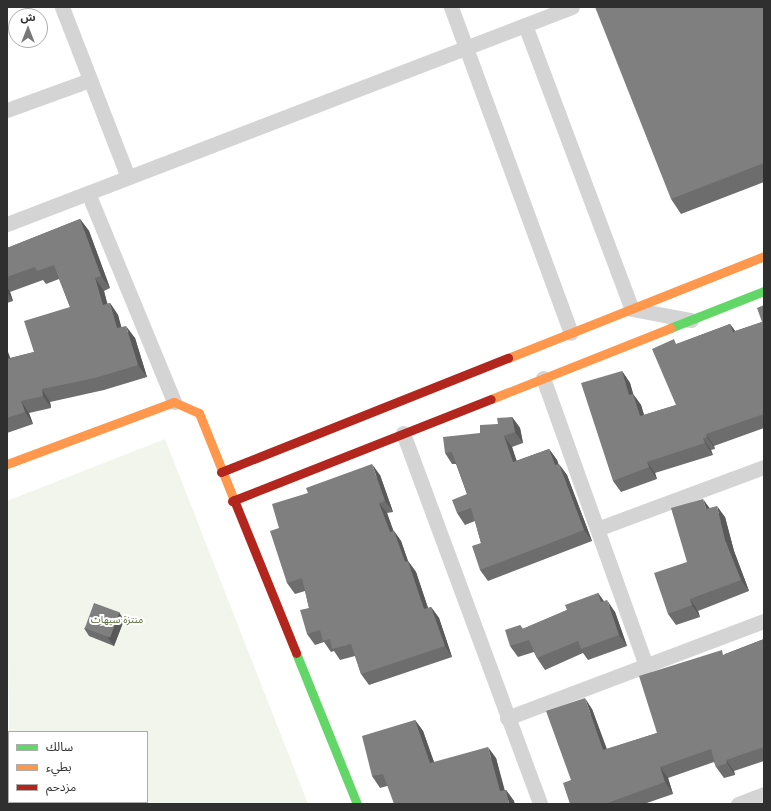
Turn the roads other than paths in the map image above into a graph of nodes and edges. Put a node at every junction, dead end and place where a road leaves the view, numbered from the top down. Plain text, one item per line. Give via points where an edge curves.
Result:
1 (62, 7) edge
2 (451, 7) edge
3 (572, 7) edge
4 (525, 25) junction
5 (466, 48) junction
6 (90, 80) junction
7 (7, 110) edge
8 (128, 177) junction
9 (88, 193) junction
10 (7, 224) edge
11 (764, 256) edge
12 (764, 292) edge
13 (632, 309) junction
14 (692, 320) junction
15 (571, 333) junction
16 (544, 378) junction
17 (174, 402) junction
18 (404, 433) junction
19 (7, 464) edge
20 (764, 467) edge
21 (221, 472) junction
22 (232, 501) junction
23 (597, 529) junction
24 (764, 621) edge
25 (646, 666) junction
26 (507, 718) junction
27 (764, 794) edge
28 (357, 804) edge
29 (540, 804) edge
30 (738, 804) edge

1 - 6 street
2 - 5 street
3 - 4 street
4 - 5 street
4 - 13 street
5 - 8 street
5 - 15 street
6 - 7 street
6 - 8 street
8 - 9 street
9 - 10 street
9 - 17 street
11 - 13 street
12 - 14 street
13 - 14 street
13 - 15 street
14 - 16 street
15 - 21 street
16 - 18 street
16 - 23 street
17 - 19 street
17 - 21 street via 198,413
18 - 22 street
18 - 26 street
20 - 23 street
21 - 22 street
22 - 28 street
23 - 25 street
24 - 25 street
25 - 26 street
26 - 29 street
27 - 30 street

